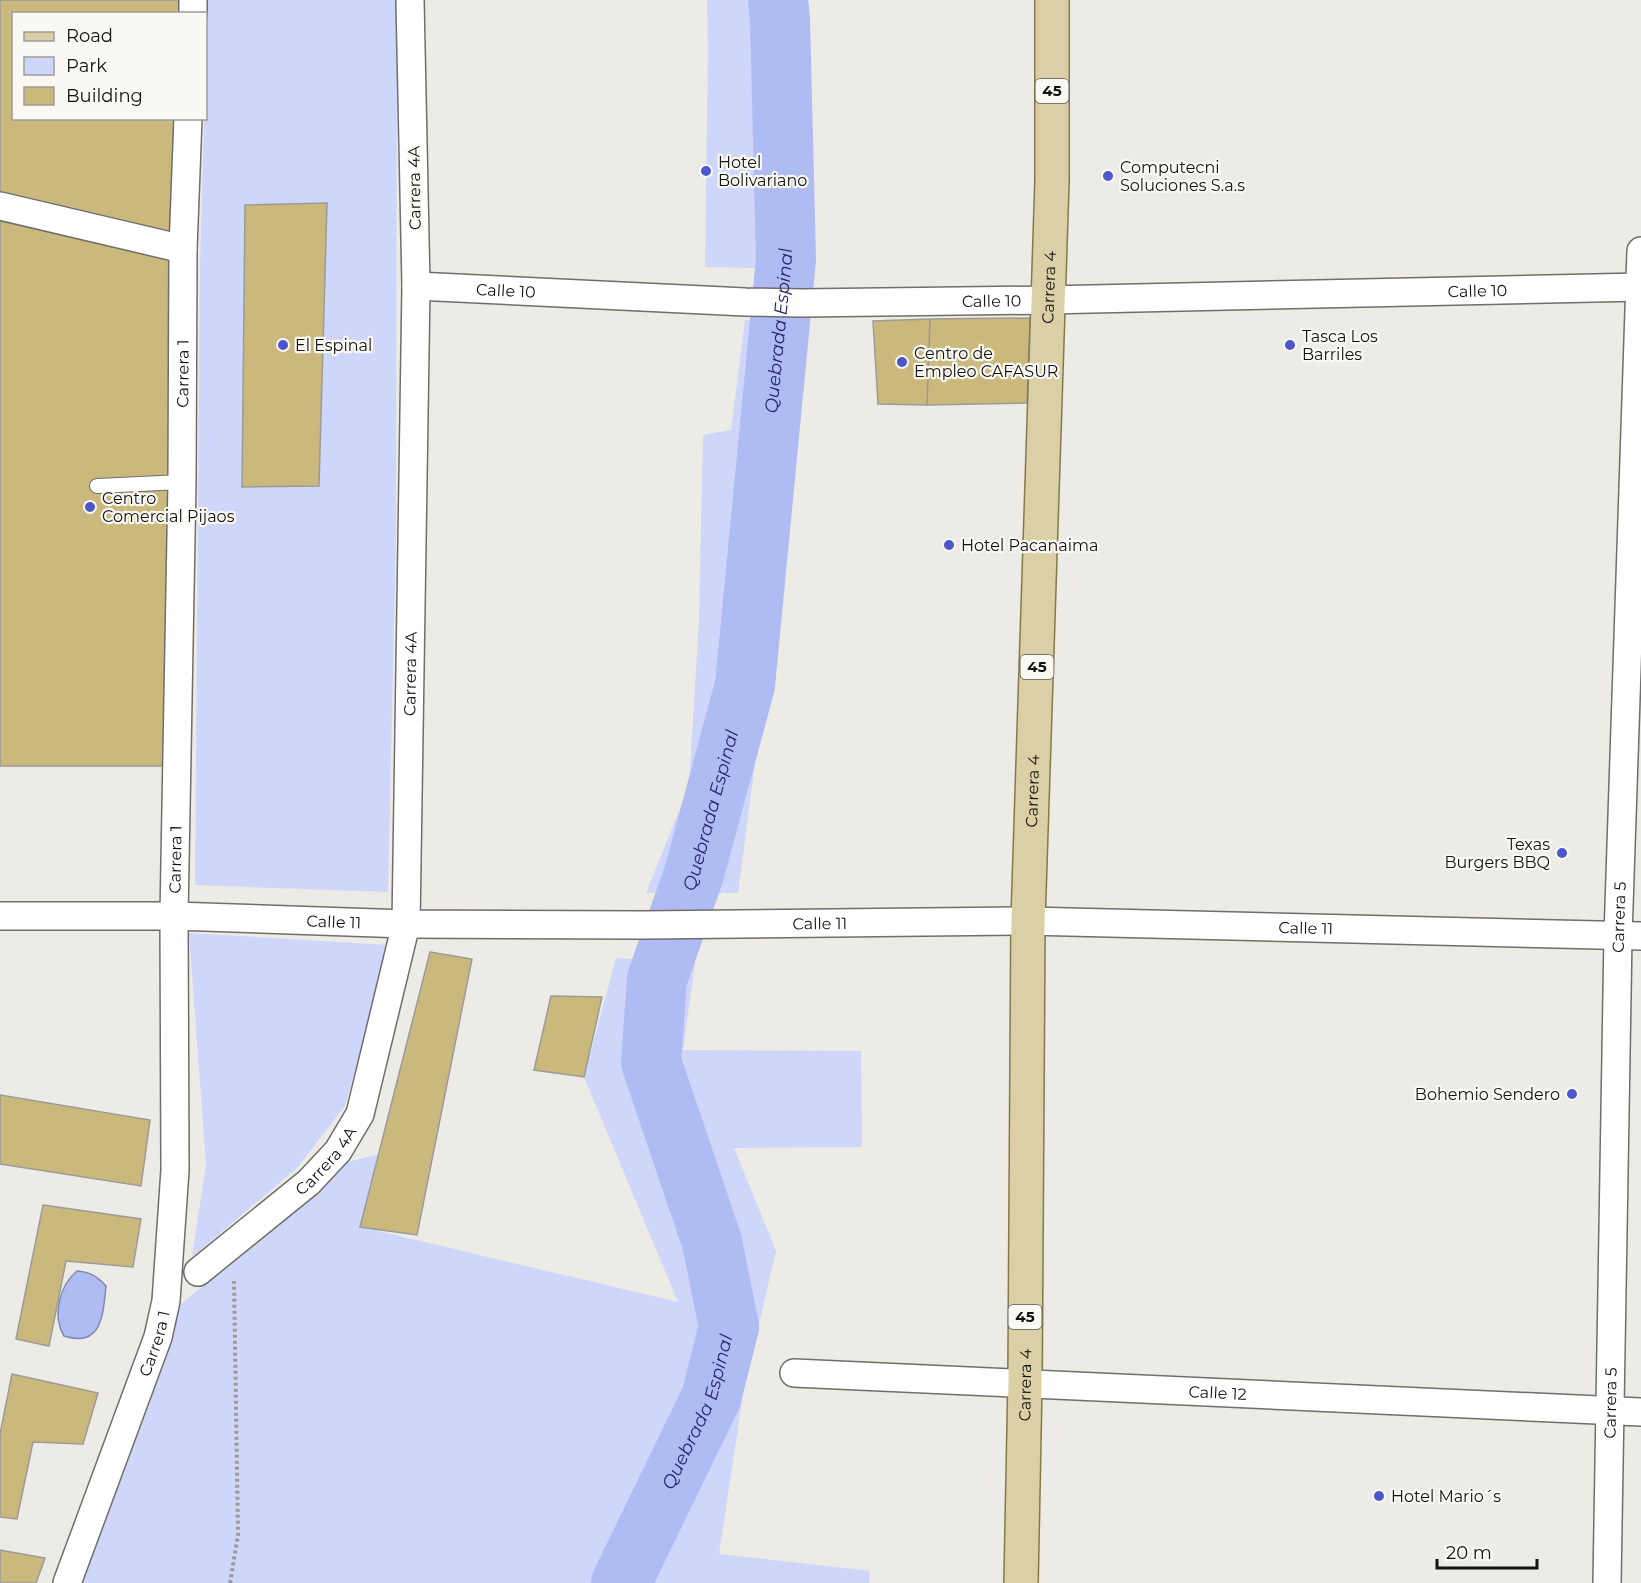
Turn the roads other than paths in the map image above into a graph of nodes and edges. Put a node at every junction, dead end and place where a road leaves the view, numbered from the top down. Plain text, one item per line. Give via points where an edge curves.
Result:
1 (410, 0) edge
2 (1052, 0) edge
3 (188, 120) edge
4 (0, 206) edge
5 (183, 249) junction
6 (1641, 251) edge
7 (416, 286) junction
8 (1640, 287) edge
9 (1047, 300) junction
10 (182, 482) junction
11 (97, 486) dead end
12 (0, 916) edge
13 (174, 916) junction
14 (1028, 921) junction
15 (406, 924) junction
16 (1629, 936) edge
17 (198, 1272) dead end
18 (794, 1373) dead end
19 (1025, 1382) junction
20 (1611, 1410) junction
21 (1641, 1412) edge
22 (67, 1583) edge
23 (1021, 1583) edge
24 (1607, 1583) edge

1 - 7 street, Carrera 4A
2 - 9 main road, Carrera 4 / 45 via 1052,181
3 - 5 street, Carrera 1
4 - 5 street
5 - 10 street, Carrera 1
6 - 8 street, Carrera 5
7 - 9 street, Calle 10 via 745,302
7 - 15 street, Carrera 4A
8 - 9 street, Calle 10
8 - 16 street, Carrera 5
9 - 14 main road, Carrera 4 / 45
10 - 11 lane
10 - 13 street, Carrera 1
12 - 13 street, Calle 11
13 - 15 street, Calle 11
13 - 22 street, Carrera 1 via 175,1170 166,1301 158,1337
14 - 15 street, Calle 11
14 - 16 street, Calle 11
14 - 19 main road, Carrera 4 / 45
15 - 17 street, Carrera 4A via 360,1114 338,1151 309,1182
16 - 20 street, Carrera 5
18 - 19 street, Calle 12
19 - 20 street, Calle 12
19 - 23 main road, Carrera 4 / 45
20 - 21 street, Calle 12
20 - 24 street, Carrera 5

